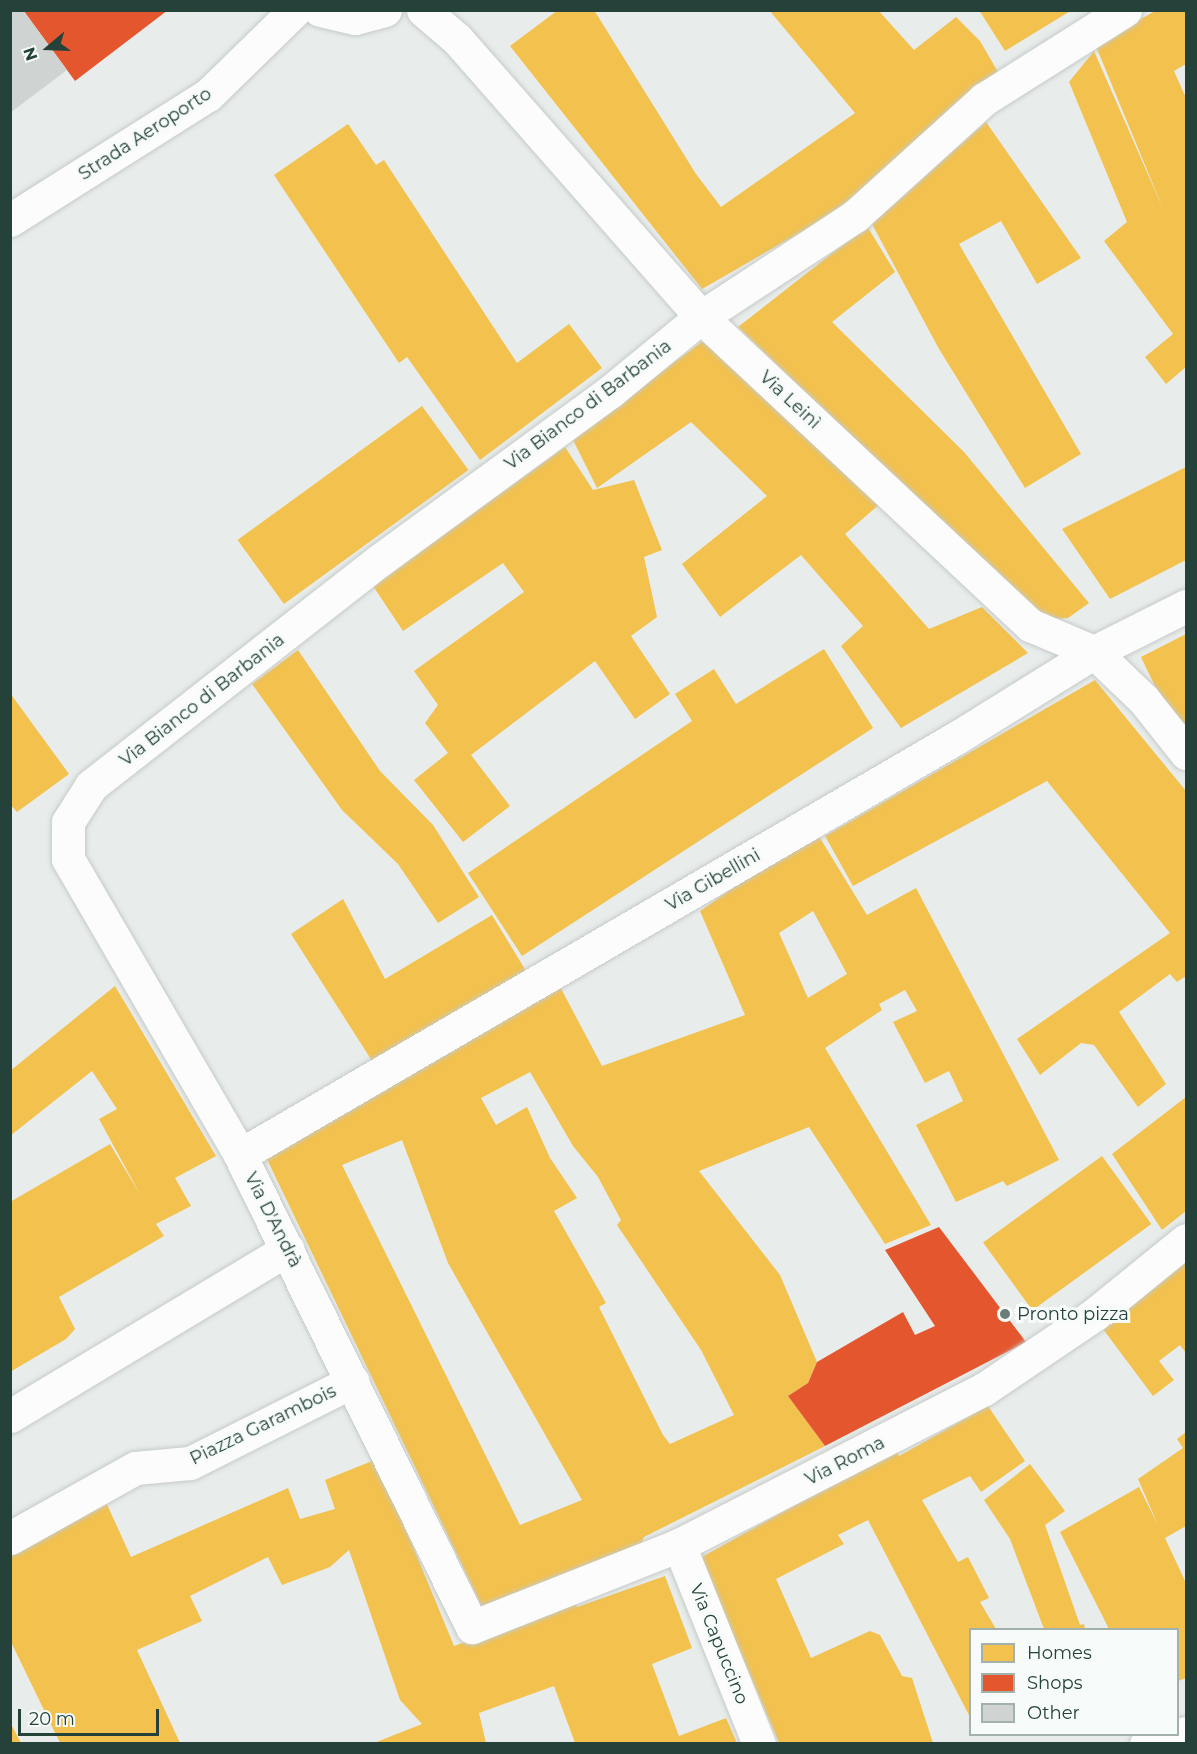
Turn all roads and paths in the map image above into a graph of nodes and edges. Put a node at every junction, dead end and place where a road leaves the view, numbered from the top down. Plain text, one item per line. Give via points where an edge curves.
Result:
1 (295, 10) edge
2 (320, 10) edge
3 (385, 10) edge
4 (423, 10) edge
5 (1125, 10) edge
6 (10, 220) edge
7 (701, 317) junction
8 (1186, 606) edge
9 (1094, 652) junction
10 (1186, 753) edge
11 (68, 822) joint
12 (240, 1155) junction
13 (1186, 1240) edge
14 (288, 1249) junction
15 (353, 1382) junction
16 (10, 1416) edge
17 (10, 1538) edge
18 (679, 1545) junction
19 (472, 1627) joint
20 (1174, 1736) edge
21 (759, 1743) edge
22 (1146, 1743) edge

1 - 6 street, Strada Aeroporto via 208,95
2 - 3 street via 355,18
4 - 7 street, Via Leinì via 457,39
5 - 7 street, Via Bianco di Barbania via 984,99 855,216
7 - 9 street, Via Leinì via 1030,625
7 - 11 street, Via Bianco di Barbania via 611,391 380,560 91,786
8 - 9 street, Via Gibellini
9 - 10 street, Via Leinì via 1144,700
9 - 12 street, Via Gibellini via 935,750
11 - 12 street, Via D'Andrà via 68,859
12 - 14 street, Via D'Andrà
13 - 18 street, Via Roma via 1095,1314 984,1389
14 - 15 street, Via D'Andrà
14 - 16 street
15 - 17 street, Piazza Garambois via 190,1463 135,1468
15 - 19 street, Via D'Andrà
18 - 19 street, Via Roma
18 - 21 street, Via Capuccino
20 - 22 street

